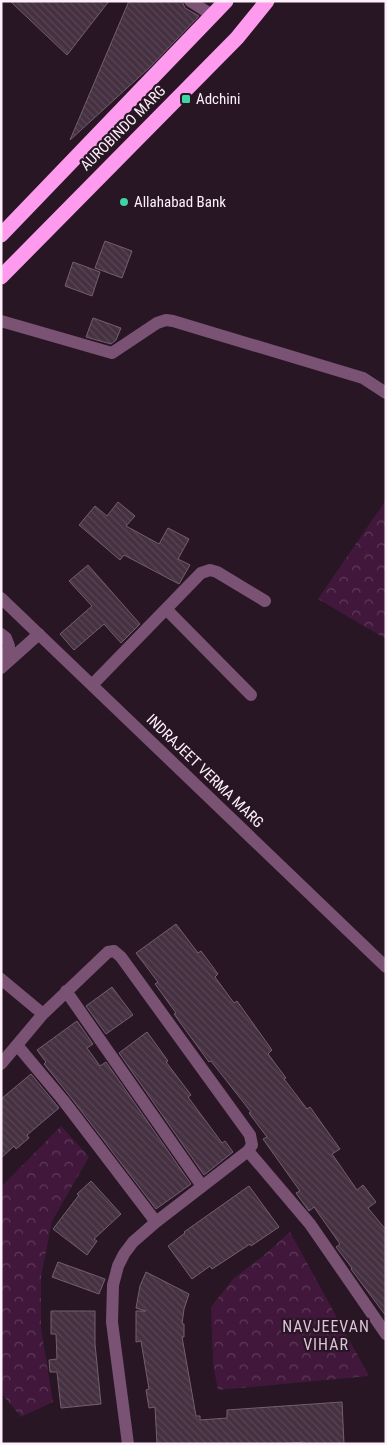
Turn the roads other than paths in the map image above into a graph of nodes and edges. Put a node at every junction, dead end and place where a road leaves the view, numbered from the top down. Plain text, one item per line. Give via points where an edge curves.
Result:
1 (190, 1) edge
2 (226, 1) edge
3 (268, 1) edge
4 (212, 15) junction
5 (1, 235) edge
6 (1, 276) edge
7 (1, 321) edge
8 (386, 393) edge
9 (1, 598) edge
10 (264, 601) dead end
11 (166, 609) junction
12 (1, 634) edge
13 (40, 634) junction
14 (1, 657) edge
15 (1, 668) edge
16 (92, 685) junction
17 (251, 696) dead end
18 (386, 967) edge
19 (1, 979) edge
20 (66, 991) junction
21 (43, 1014) junction
22 (18, 1045) junction
23 (1, 1064) edge
24 (248, 1151) junction
25 (202, 1186) junction
26 (156, 1222) junction
27 (386, 1334) edge
28 (128, 1444) edge

1 - 4 street
2 - 4 highway, AUROBINDO MARG
3 - 6 highway, AUROBINDO MARG via 237,38
4 - 5 highway, AUROBINDO MARG
7 - 8 street via 112,353 157,323 173,321 362,378
9 - 13 street, INDRAJEET VERMA MARG
10 - 11 street via 210,570 201,572
11 - 16 street
11 - 17 street
12 - 14 street via 9,646
13 - 15 street
13 - 16 street, INDRAJEET VERMA MARG
16 - 18 street, INDRAJEET VERMA MARG
19 - 21 street
20 - 21 street
20 - 24 street via 108,952 119,954 250,1135 252,1145
20 - 25 street
21 - 22 street
22 - 23 street
22 - 26 street
24 - 25 street
24 - 27 street via 310,1224
25 - 26 street
26 - 28 street via 124,1254 113,1286 112,1322

